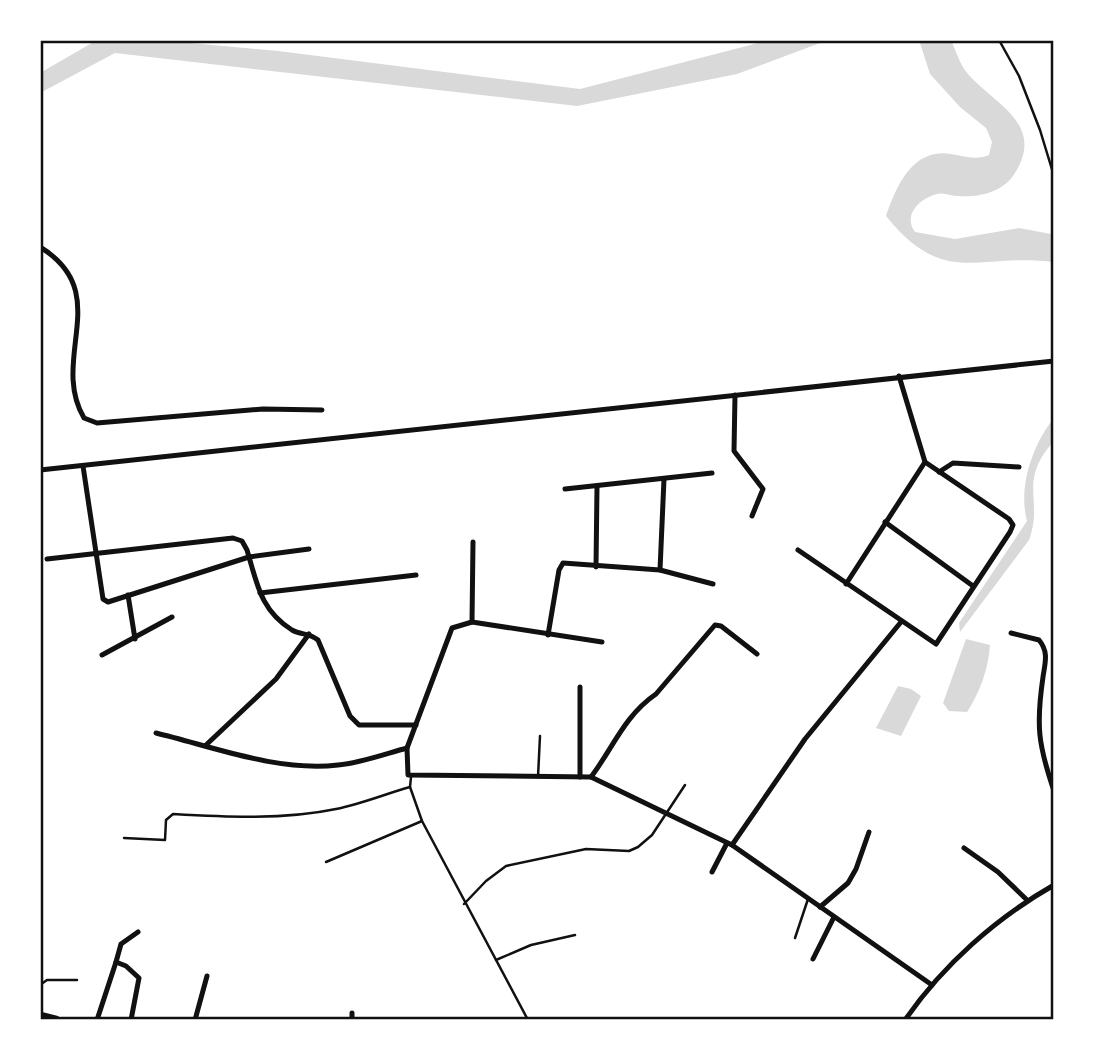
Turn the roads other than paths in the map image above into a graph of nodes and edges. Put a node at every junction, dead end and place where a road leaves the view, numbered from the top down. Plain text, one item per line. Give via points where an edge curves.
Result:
1 (999, 40) edge
2 (1054, 176) edge
3 (40, 247) edge
4 (1054, 361) edge
5 (899, 376) junction
6 (736, 395) junction
7 (322, 410) dead end
8 (925, 462) junction
9 (83, 466) junction
10 (1019, 467) dead end
11 (40, 470) edge
12 (939, 472) junction
13 (712, 473) dead end
14 (664, 479) junction
15 (597, 487) junction
16 (565, 489) dead end
17 (752, 516) dead end
18 (885, 522) junction
19 (473, 542) dead end
20 (309, 549) dead end
21 (798, 550) dead end
22 (98, 553) junction
23 (249, 557) junction
24 (47, 559) dead end
25 (596, 567) junction
26 (660, 570) junction
27 (416, 575) dead end
28 (713, 584) dead end
29 (846, 584) junction
30 (973, 586) junction
31 (260, 593) junction
32 (128, 595) junction
33 (173, 617) dead end
34 (472, 622) junction
35 (901, 622) junction
36 (1011, 633) dead end
37 (309, 634) junction
38 (548, 635) junction
39 (135, 639) junction
40 (602, 642) dead end
41 (757, 654) dead end
42 (102, 656) dead end
43 (580, 687) dead end
44 (416, 726) junction
45 (156, 733) dead end
46 (540, 736) dead end
47 (206, 745) junction
48 (407, 748) junction
49 (411, 777) junction
50 (538, 777) junction
51 (580, 777) junction
52 (591, 777) junction
53 (685, 785) dead end
54 (410, 787) junction
55 (1054, 791) edge
56 (665, 814) junction
57 (422, 821) junction
58 (869, 832) dead end
59 (124, 838) dead end
60 (729, 844) junction
61 (964, 848) dead end
62 (326, 862) dead end
63 (712, 872) dead end
64 (1054, 885) edge
65 (808, 899) junction
66 (1027, 900) junction
67 (464, 905) junction
68 (820, 907) junction
69 (834, 917) junction
70 (138, 932) dead end
71 (575, 935) dead end
72 (795, 938) dead end
73 (813, 959) dead end
74 (496, 960) junction
75 (116, 962) junction
76 (207, 976) dead end
77 (77, 980) dead end
78 (40, 985) edge
79 (932, 985) junction
80 (40, 1016) edge
81 (56, 1020) edge
82 (97, 1020) edge
83 (131, 1020) edge
84 (195, 1020) edge
85 (528, 1020) edge
86 (905, 1020) edge

1 - 2 lane via 1028,97
3 - 7 street via 69,273 79,294 73,383 76,405 84,418 97,423 263,409
4 - 5 street
5 - 6 street
5 - 8 street
6 - 9 street
6 - 17 street via 734,451 764,489
8 - 12 street
8 - 18 street
9 - 11 street
9 - 22 street
10 - 12 street via 953,463
12 - 30 street via 1013,525
13 - 14 street
14 - 15 street
14 - 26 street
15 - 16 street
15 - 25 street
18 - 29 street
18 - 30 street
19 - 34 street
20 - 23 street
21 - 29 street
22 - 23 street via 233,538 242,541
22 - 24 street
22 - 32 street via 103,599 108,602
23 - 31 street
23 - 32 street
25 - 26 street
25 - 38 street via 563,564
26 - 28 street
27 - 31 street
29 - 35 street
30 - 35 street via 936,644
31 - 37 street via 278,621
32 - 39 street
33 - 39 street
34 - 38 street
34 - 44 street via 452,628
35 - 60 street via 805,739
36 - 55 street via 1039,640 1046,652 1037,719 1040,750
37 - 44 street via 318,640 350,716 359,725
37 - 47 street via 276,679
38 - 40 street
39 - 42 street
41 - 52 street via 718,624 710,628 656,694 620,729
43 - 51 street
44 - 48 street
45 - 47 street
46 - 50 lane
47 - 48 street via 297,765 339,765
48 - 49 street
49 - 50 street
49 - 54 lane
50 - 51 street
51 - 52 street
52 - 56 street
53 - 56 lane
54 - 57 lane
54 - 59 lane via 313,813 173,814 166,820 165,839
56 - 60 street
56 - 67 lane via 652,835 629,851 586,849 506,866
57 - 62 lane
57 - 67 lane
58 - 68 street via 848,883
60 - 63 street
60 - 65 street
61 - 66 street
64 - 66 street
65 - 68 street
65 - 72 lane
66 - 79 street via 961,954
67 - 74 lane
68 - 69 street
69 - 73 street
69 - 79 street
70 - 75 street via 121,944
71 - 74 lane via 531,945
74 - 85 lane
75 - 82 street
75 - 83 street via 139,978
76 - 84 street
77 - 78 lane via 47,980
79 - 86 street
80 - 81 main road

